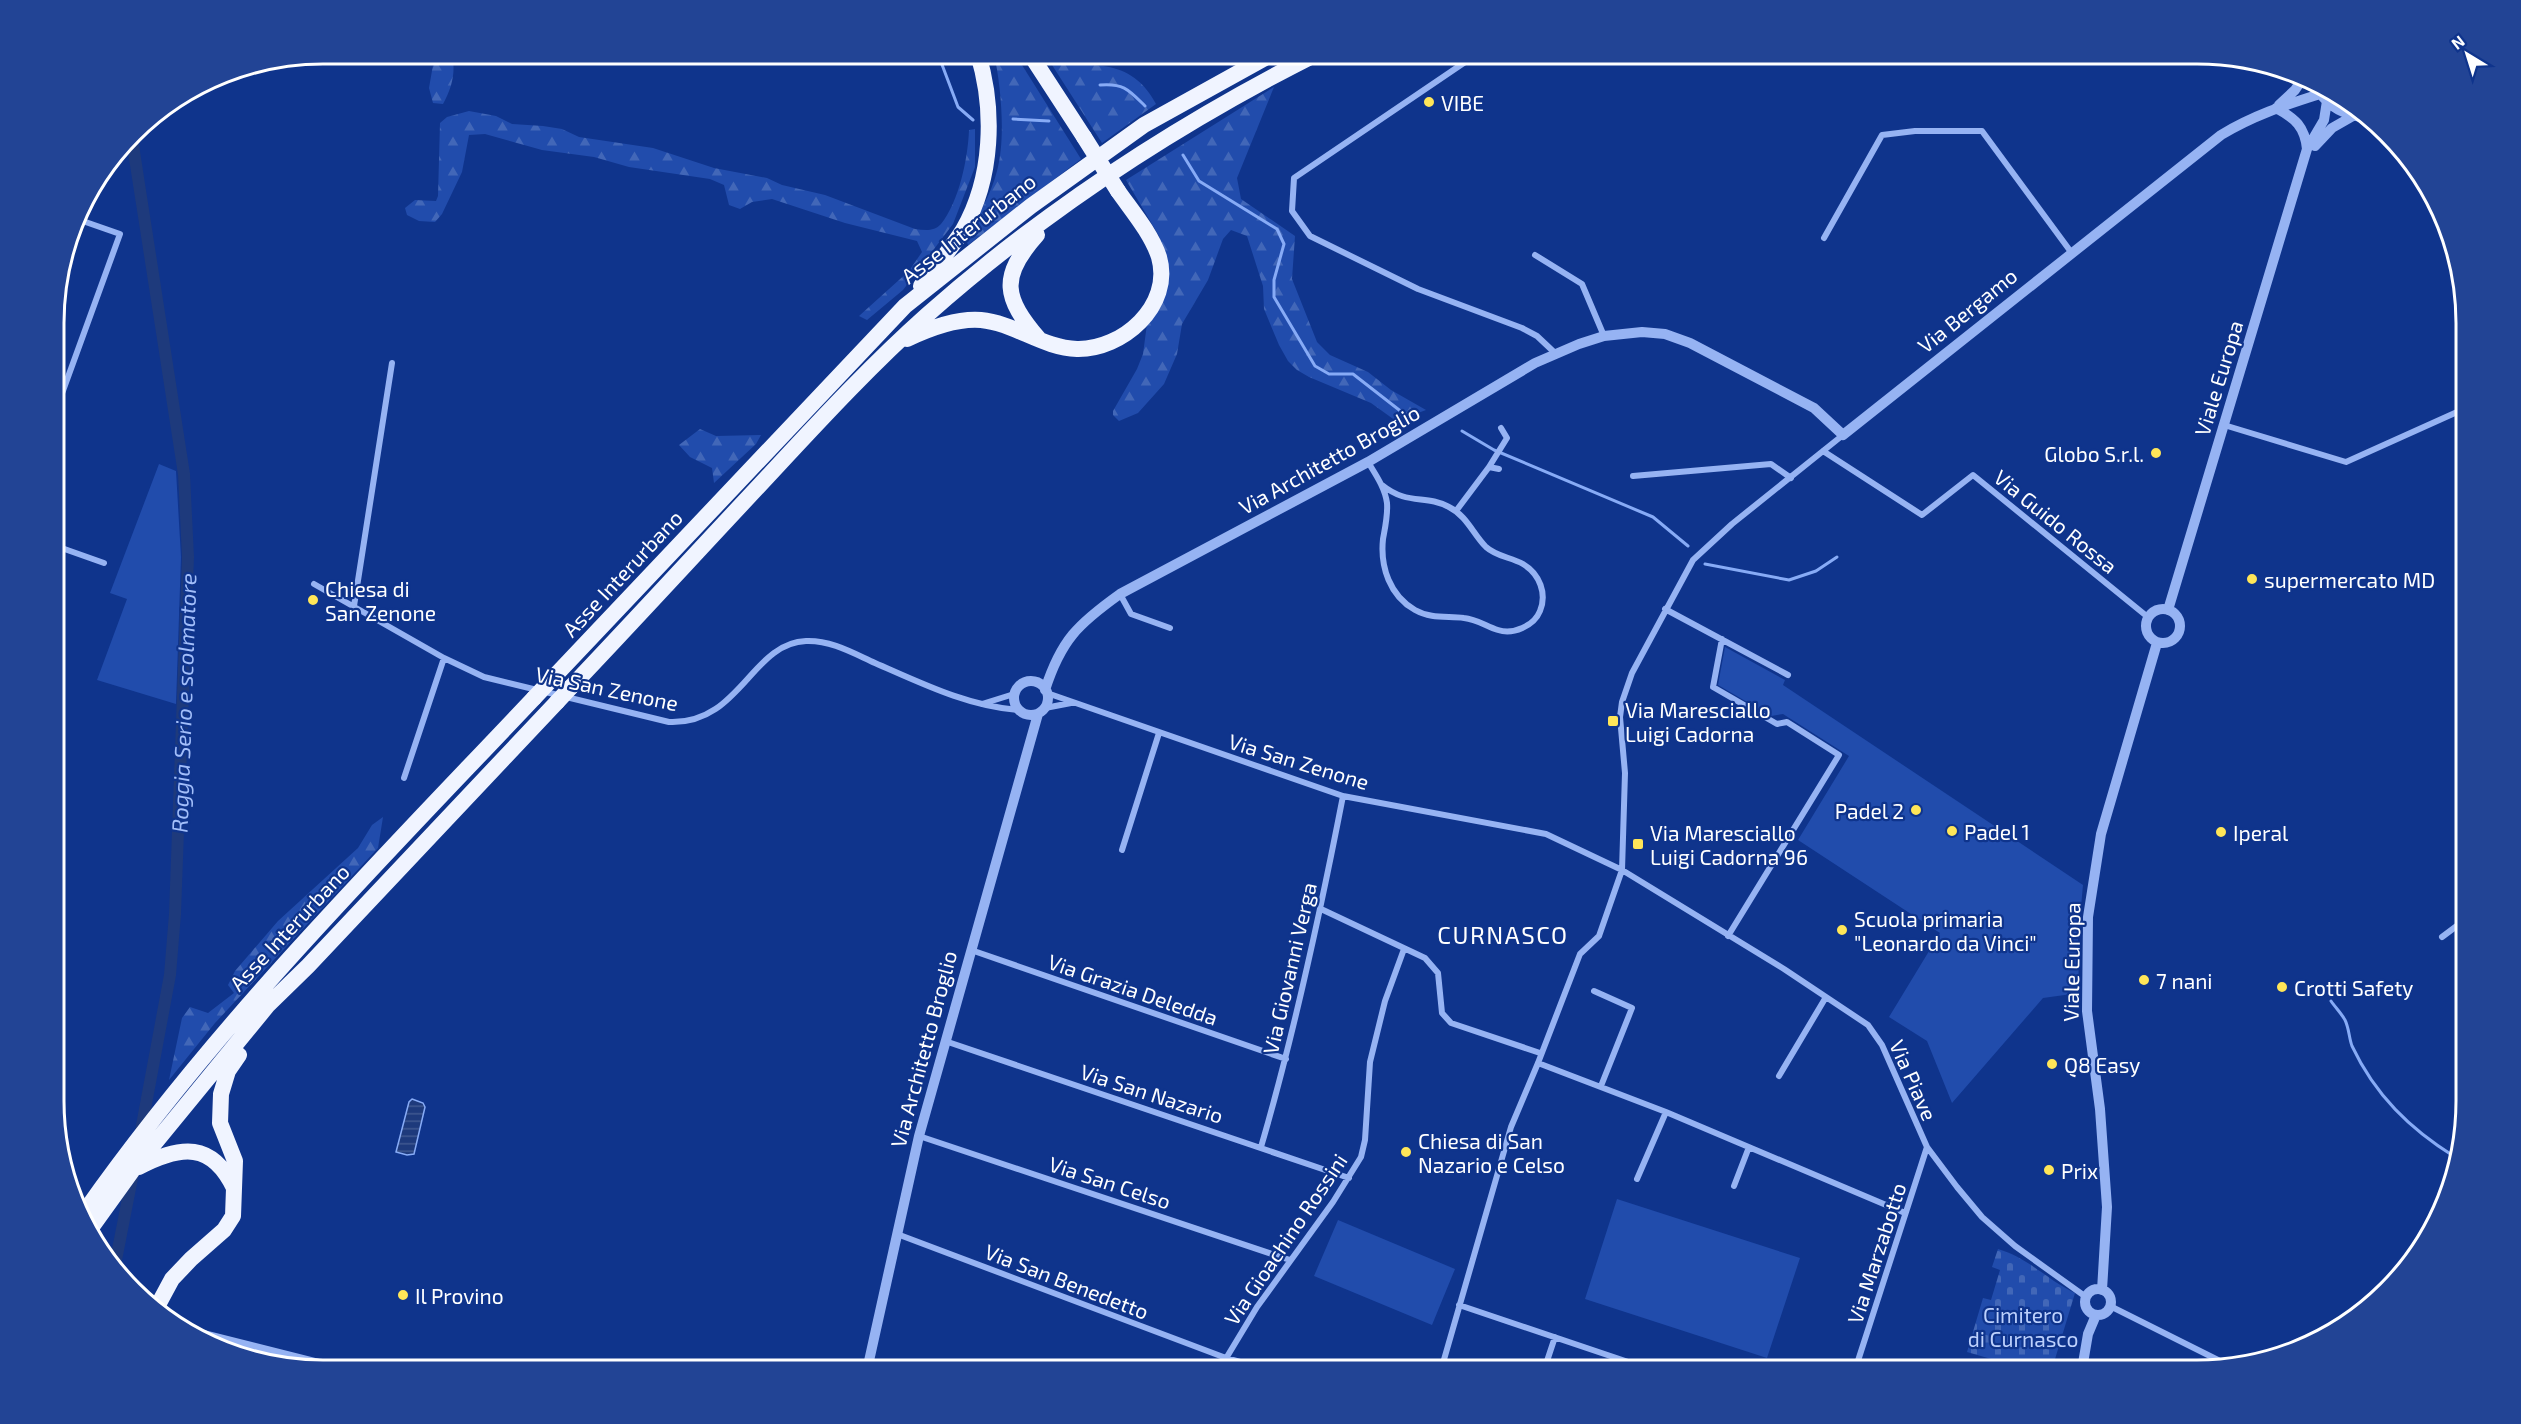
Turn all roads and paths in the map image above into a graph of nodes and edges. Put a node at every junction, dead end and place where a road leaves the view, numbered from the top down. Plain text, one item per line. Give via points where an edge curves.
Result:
1 (981, 64) edge
2 (1037, 64) edge
3 (1254, 64) edge
4 (1297, 64) edge
5 (1462, 64) edge
6 (2299, 85) edge
7 (2323, 98) junction
8 (2276, 108) junction
9 (2348, 113) edge
10 (2354, 117) edge
11 (2306, 154) junction
12 (1063, 207) junction
13 (85, 222) edge
14 (1824, 238) dead end
15 (2071, 252) junction
16 (1535, 255) dead end
17 (905, 306) junction
18 (1604, 336) junction
19 (1039, 340) junction
20 (895, 345) junction
21 (1555, 354) junction
22 (392, 363) dead end
23 (64, 388) edge
24 (2456, 412) edge
25 (2224, 425) junction
26 (1501, 428) dead end
27 (1843, 435) junction
28 (1823, 451) junction
29 (1368, 462) junction
30 (1489, 467) junction
31 (1499, 469) dead end
32 (1633, 476) dead end
33 (1791, 477) junction
34 (1382, 485) junction
35 (1456, 511) junction
36 (64, 549) edge
37 (104, 563) dead end
38 (314, 585) dead end
39 (1120, 594) junction
40 (354, 606) junction
41 (1665, 609) junction
42 (2168, 610) junction
43 (2148, 618) junction
44 (1170, 628) dead end
45 (1722, 639) junction
46 (2157, 643) junction
47 (444, 658) junction
48 (1055, 660) junction
49 (1788, 675) dead end
50 (1032, 681) junction
51 (1046, 691) junction
52 (1014, 694) junction
53 (1071, 703) junction
54 (981, 704) junction
55 (1042, 711) junction
56 (1020, 712) junction
57 (1159, 733) junction
58 (1029, 742) junction
59 (404, 778) dead end
60 (1343, 796) junction
61 (1122, 850) dead end
62 (1622, 870) junction
63 (1321, 909) junction
64 (2456, 926) edge
65 (1728, 936) junction
66 (2442, 937) dead end
67 (1404, 949) junction
68 (970, 950) junction
69 (1594, 991) dead end
70 (1826, 997) junction
71 (262, 1000) junction
72 (944, 1041) junction
73 (1540, 1053) junction
74 (1286, 1059) junction
75 (1538, 1063) junction
76 (1779, 1076) dead end
77 (1601, 1086) junction
78 (1666, 1112) junction
79 (919, 1136) junction
80 (1927, 1146) junction
81 (1261, 1147) junction
82 (1749, 1147) junction
83 (132, 1171) junction
84 (1349, 1178) junction
85 (1637, 1179) dead end
86 (1734, 1186) dead end
87 (235, 1189) junction
88 (88, 1208) edge
89 (1905, 1213) junction
90 (95, 1222) edge
91 (897, 1234) junction
92 (1290, 1260) junction
93 (2102, 1290) junction
94 (2086, 1297) junction
95 (160, 1301) edge
96 (1459, 1305) junction
97 (2110, 1306) junction
98 (2096, 1315) junction
99 (1555, 1337) junction
100 (225, 1340) edge
101 (292, 1357) edge
102 (1226, 1358) junction
103 (2216, 1359) edge
104 (869, 1360) edge
105 (1233, 1360) edge
106 (1444, 1360) edge
107 (1547, 1360) edge
108 (1617, 1360) edge
109 (1858, 1360) edge
110 (2084, 1360) edge

1 - 17 highway via 990,111 979,193 963,229
2 - 19 highway, bridge via 1148,234 1159,259 1160,280 1150,308 1133,330 1114,341 1077,349
3 - 17 highway, Asse Interurbano via 1144,125 1106,151
4 - 12 highway via 1201,116
5 - 21 street via 1294,178 1292,211 1310,236 1418,289 1522,328
6 - 8 street, Via Bergamo
7 - 8 street, Via Bergamo
7 - 9 street
7 - 11 street, Viale Europa via 2324,120
8 - 11 street via 2294,117 2302,128
8 - 15 street, Via Bergamo via 2221,135
10 - 11 street, Viale Europa via 2332,128
11 - 25 street, Viale Europa
12 - 19 highway via 1028,245 1012,270 1015,308
12 - 20 highway, Asse Interurbano via 995,258
13 - 23 street via 120,234
14 - 15 street via 1882,135 1982,131
15 - 27 street, Via Bergamo
16 - 18 street via 1582,284
17 - 71 highway, Asse Interurbano, bridge via 534,698
18 - 21 street, Via Architetto Broglio
18 - 27 street, Via Architetto Broglio via 1642,332 1665,334 1690,343 1814,408
19 - 20 highway via 980,320 945,325
20 - 71 highway, Asse Interurbano, bridge via 308,966
21 - 29 street, Via Architetto Broglio
22 - 40 street
24 - 25 street via 2346,462
25 - 42 street, Viale Europa
26 - 30 street via 1507,438
27 - 28 street, Via Bergamo
28 - 33 street, Via Bergamo
28 - 43 street, Via Guido Rossa via 1922,515 1973,475
29 - 34 street
29 - 39 street, Via Architetto Broglio
30 - 31 street
30 - 35 street
32 - 33 street via 1771,464
33 - 41 street, Via Bergamo via 1693,560
34 - 35 street via 1401,498 1432,502
34 - 35 street via 1388,507 1384,567 1404,602 1427,615 1476,620 1505,632 1531,624 1539,613 1543,596 1533,572 1487,548
36 - 37 street
38 - 40 street, Via San Zenone
39 - 44 street via 1131,614
39 - 48 street, Via Architetto Broglio via 1067,639
40 - 47 street, Via San Zenone
41 - 45 street
41 - 62 street via 1632,673 1622,702
42 - 43 street via 2157,610
42 - 46 street via 2178,617 2179,633 2168,643
43 - 46 street via 2147,630
45 - 49 street
45 - 65 street via 1713,687 1777,724 1787,722 1839,755
46 - 93 street, Viale Europa via 2101,834 2088,917 2087,1011 2100,1109 2107,1208
47 - 54 street, Via San Zenone via 484,677 669,722 683,722 715,711 769,657 804,641 831,644
47 - 59 street
48 - 50 street, Via Architetto Broglio
48 - 51 street, Via Architetto Broglio
50 - 51 street
50 - 52 street via 1021,685
51 - 53 street, Via San Zenone
51 - 55 street
52 - 54 street
52 - 56 street
53 - 55 street, Via San Zenone
53 - 57 street, Via San Zenone
54 - 56 street, Via San Zenone
55 - 56 street
55 - 58 street, Via Architetto Broglio
56 - 58 street, Via Architetto Broglio
57 - 60 street, Via San Zenone
57 - 61 street
58 - 68 street, Via Architetto Broglio
60 - 62 street, Via San Zenone via 1546,834
60 - 63 street, Via Giovanni Verga
62 - 65 street, Via Piave
62 - 73 street via 1599,936 1580,954
63 - 67 street
63 - 74 street, Via Giovanni Verga
64 - 66 street
65 - 70 street, Via Piave
67 - 73 street via 1425,958 1438,973 1442,1013 1451,1023
67 - 84 street, Via Gioachino Rossini via 1385,1001 1370,1062 1361,1158
68 - 72 street, Via Architetto Broglio
68 - 74 street, Via Grazia Deledda
69 - 77 street via 1632,1008
70 - 76 street
70 - 80 street, Via Piave via 1868,1025 1878,1038
71 - 83 highway, Asse Interurbano
71 - 87 highway via 220,1094 220,1123 235,1161
71 - 88 highway, Asse Interurbano via 173,1094
72 - 79 street, Via Architetto Broglio
72 - 81 street, Via San Nazario
73 - 75 street
74 - 81 street, Via Giovanni Verga
75 - 77 street
75 - 96 street via 1511,1128
77 - 78 street
78 - 82 street
78 - 85 street
79 - 91 street, Via Architetto Broglio
79 - 92 street, Via San Celso
80 - 89 street, Via Marzabotto
80 - 94 street, Via Piave via 1982,1217
81 - 84 street, Via San Nazario
82 - 86 street
82 - 89 street
83 - 87 highway via 167,1155 191,1152 210,1156 225,1170
83 - 90 highway, Asse Interurbano
84 - 92 street, Via Gioachino Rossini
87 - 95 highway via 229,1223 180,1270
89 - 109 street, Via Marzabotto
91 - 102 street, Via San Benedetto
91 - 104 street, Via Architetto Broglio
92 - 102 street, Via Gioachino Rossini
93 - 94 street via 2091,1291
93 - 97 street via 2108,1294
94 - 98 street via 2087,1308
96 - 99 street
96 - 106 street
97 - 98 street
97 - 103 street
98 - 110 street
99 - 107 street
99 - 108 street
100 - 101 street
102 - 105 street, Via San Benedetto

